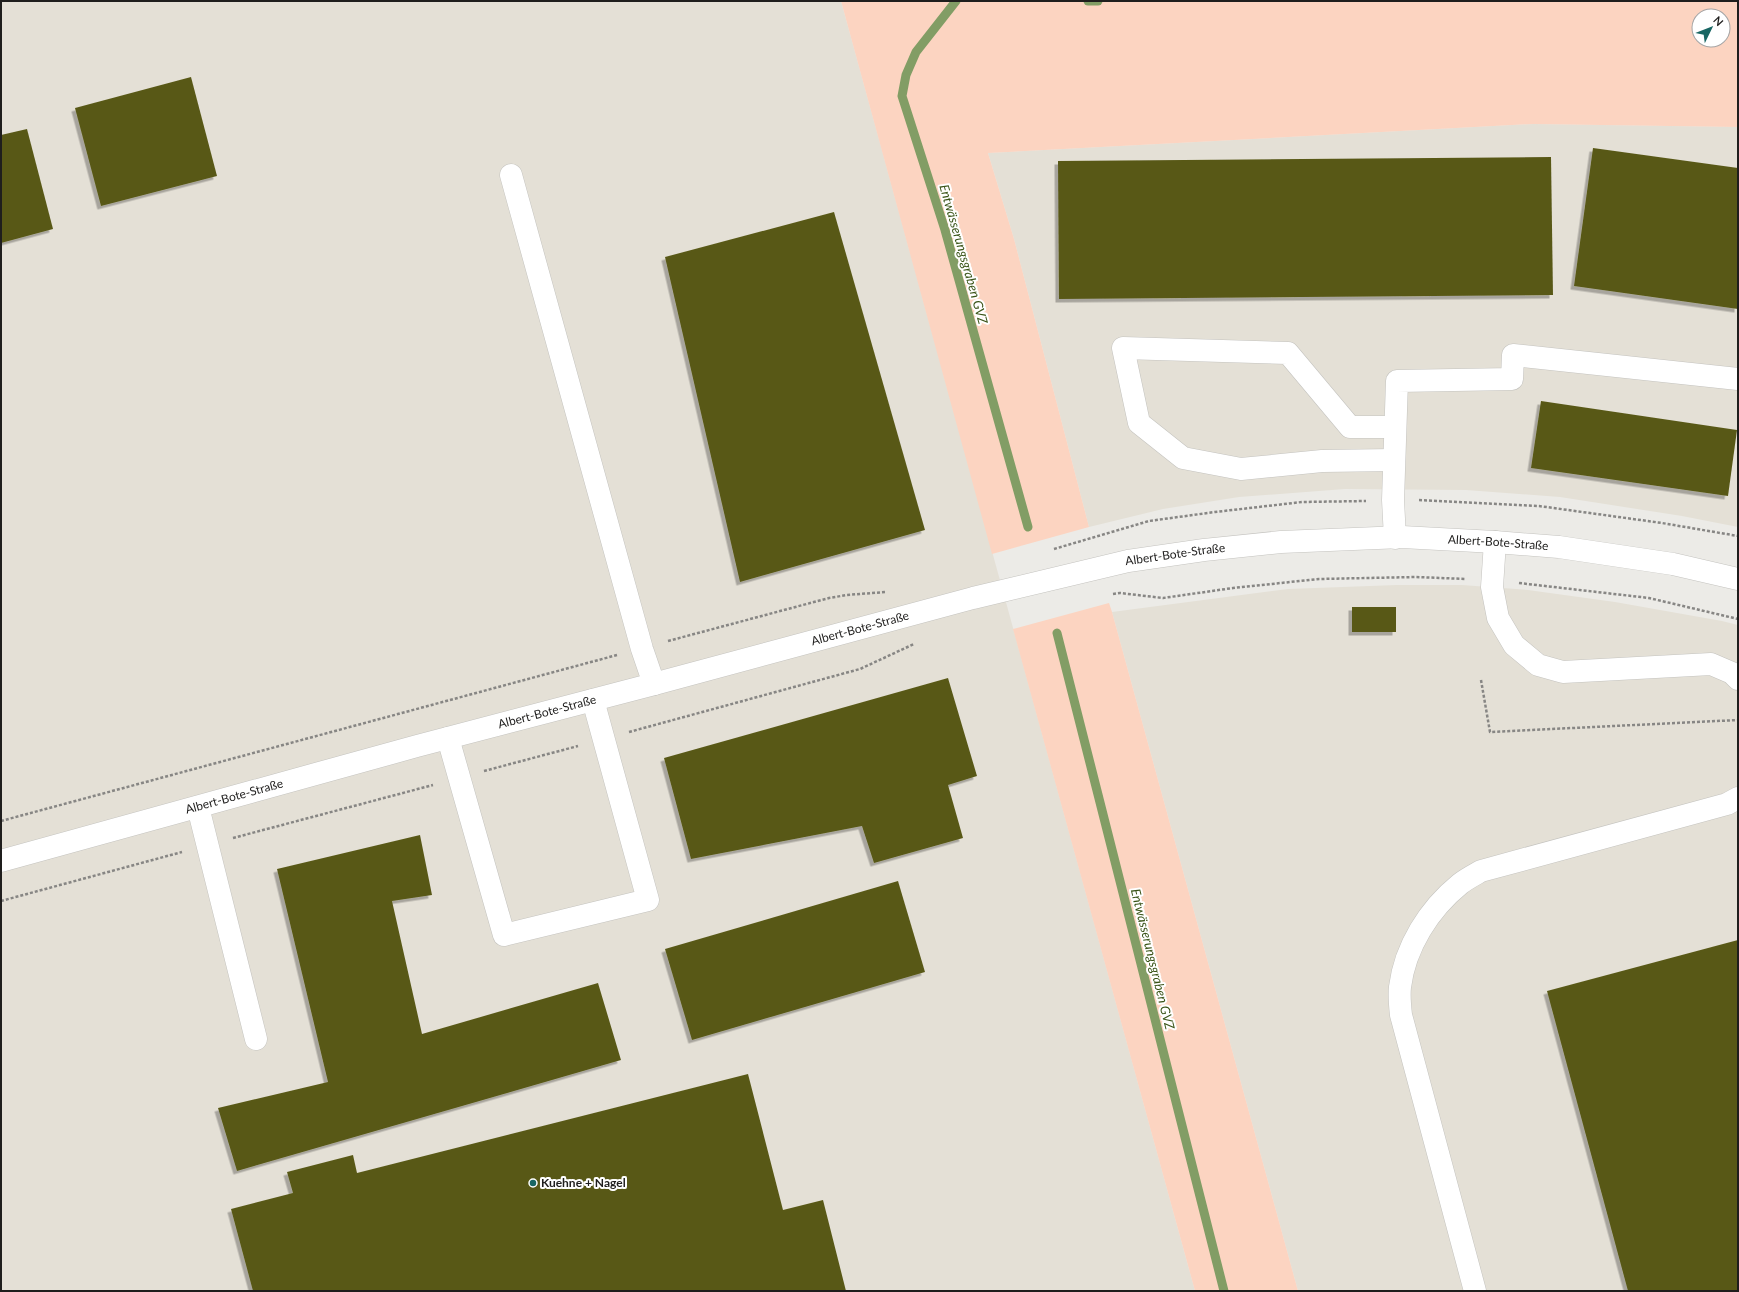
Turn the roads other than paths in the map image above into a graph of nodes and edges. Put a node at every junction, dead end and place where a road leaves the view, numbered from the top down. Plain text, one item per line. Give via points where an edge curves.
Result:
1 (511, 175) dead end
2 (1738, 379) edge
3 (1395, 427) junction
4 (1394, 460) junction
5 (1395, 538) junction
6 (1495, 542) junction
7 (1738, 579) edge
8 (1738, 679) edge
9 (654, 684) junction
10 (593, 700) junction
11 (448, 738) junction
12 (1738, 798) edge
13 (198, 807) junction
14 (1, 861) edge
15 (256, 1039) dead end
16 (1475, 1291) edge

1 - 9 street via 642,649
2 - 3 street via 1513,355 1512,379 1398,381
3 - 4 street
3 - 4 street via 1350,427 1288,353 1123,348 1139,423 1183,458 1241,469 1322,461
4 - 5 street
5 - 6 street, Albert-Bote-Straße
5 - 9 street, Albert-Bote-Straße via 1281,542 1128,561 973,598
6 - 7 street, Albert-Bote-Straße via 1673,564
6 - 8 street via 1492,587 1498,618 1514,645 1538,665 1563,672 1711,664 1732,673
9 - 10 street, Albert-Bote-Straße
10 - 11 street, Albert-Bote-Straße
10 - 11 street via 648,900 504,935
11 - 13 street, Albert-Bote-Straße
12 - 16 street via 1727,804 1481,871 1460,883 1438,905 1419,932 1404,967 1400,988 1401,1015
13 - 14 street, Albert-Bote-Straße
13 - 15 street

